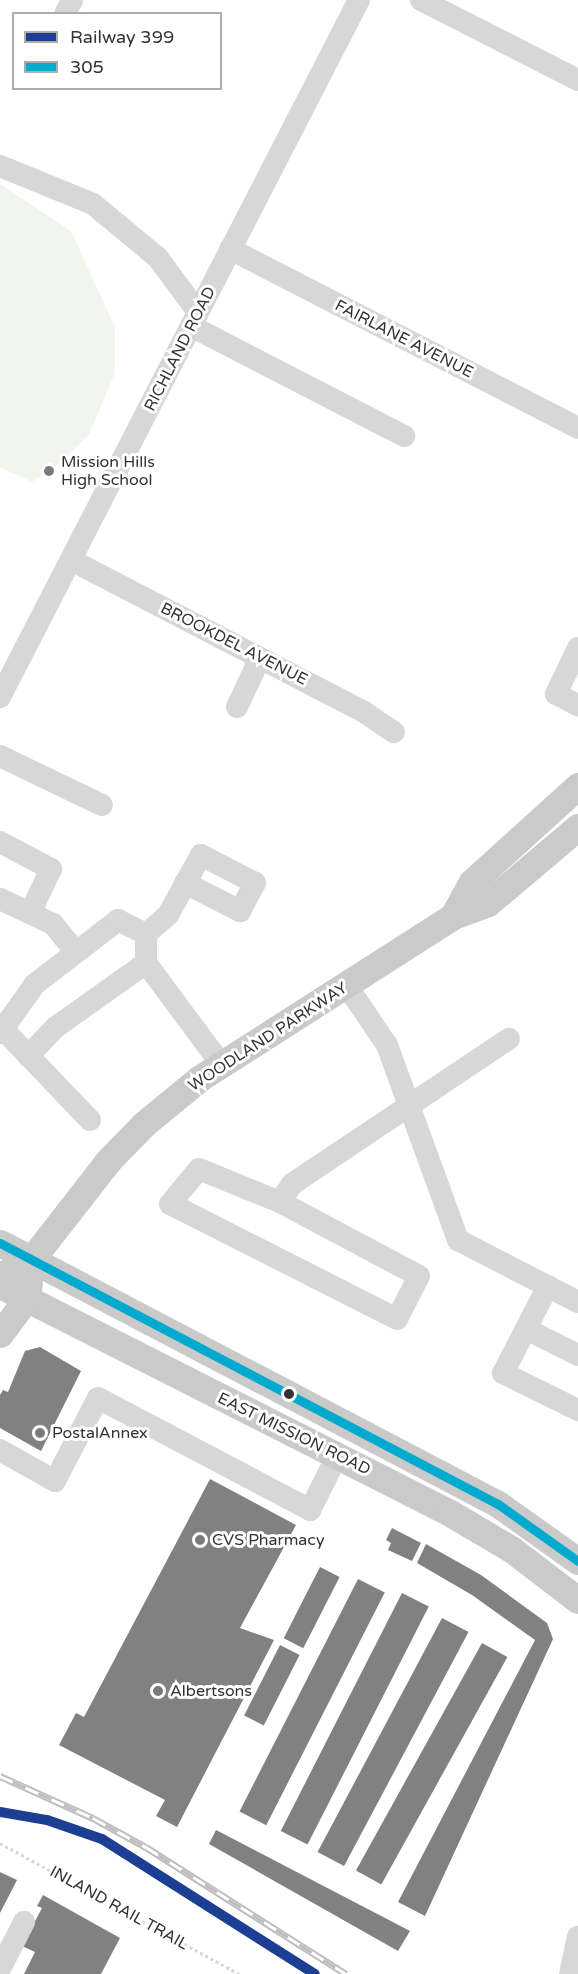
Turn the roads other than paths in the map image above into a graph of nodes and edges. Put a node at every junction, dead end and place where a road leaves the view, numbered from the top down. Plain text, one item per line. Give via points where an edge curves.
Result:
1 (359, 0) edge
2 (420, 0) edge
3 (578, 80) edge
4 (0, 166) edge
5 (230, 249) junction
6 (195, 319) junction
7 (578, 428) edge
8 (405, 436) dead end
9 (71, 560) junction
10 (578, 648) edge
11 (260, 658) junction
12 (0, 697) edge
13 (578, 705) edge
14 (237, 707) dead end
15 (394, 732) dead end
16 (0, 756) edge
17 (578, 786) edge
18 (102, 805) dead end
19 (578, 827) edge
20 (0, 842) edge
21 (186, 883) dead end
22 (0, 899) edge
23 (30, 913) junction
24 (453, 916) junction
25 (146, 934) junction
26 (76, 952) junction
27 (146, 963) junction
28 (347, 986) junction
29 (1, 1031) edge
30 (509, 1039) dead end
31 (28, 1056) junction
32 (221, 1064) junction
33 (408, 1105) junction
34 (90, 1120) dead end
35 (280, 1203) junction
36 (0, 1243) edge
37 (31, 1260) junction
38 (0, 1276) edge
39 (0, 1285) edge
40 (548, 1286) junction
41 (27, 1298) junction
42 (578, 1302) edge
43 (526, 1329) junction
44 (0, 1334) edge
45 (578, 1355) edge
46 (215, 1395) junction
47 (578, 1410) edge
48 (0, 1450) edge
49 (337, 1456) junction
50 (441, 1473) junction
51 (578, 1561) edge
52 (578, 1600) edge
53 (24, 1922) dead end
54 (578, 1937) edge
55 (0, 1969) edge
56 (570, 1974) edge

1 - 5 street, RICHLAND ROAD
2 - 3 street
4 - 6 street via 93,204 158,258
5 - 6 street, RICHLAND ROAD
5 - 7 street, FAIRLANE AVENUE
6 - 8 street
6 - 9 street, RICHLAND ROAD
9 - 11 street, BROOKDEL AVENUE
9 - 12 street, RICHLAND ROAD
10 - 13 street via 555,694
11 - 14 street
11 - 15 street, BROOKDEL AVENUE via 364,712
16 - 18 street
17 - 24 main road, WOODLAND PARKWAY via 472,882
19 - 24 main road, WOODLAND PARKWAY via 488,903
20 - 23 street via 51,869
21 - 25 street via 168,915
22 - 23 street
23 - 26 street via 53,924
24 - 28 main road, WOODLAND PARKWAY
25 - 26 street via 118,920
25 - 27 street
26 - 29 street via 35,984
27 - 31 street via 56,1027
27 - 32 street
28 - 32 main road, WOODLAND PARKWAY
28 - 33 street via 387,1045
29 - 31 street
30 - 33 street
31 - 34 street
32 - 37 main road, WOODLAND PARKWAY via 144,1124 108,1161
33 - 35 street via 292,1184
33 - 40 street via 458,1240
35 - 35 street via 419,1276 397,1319 170,1204 199,1169
36 - 37 main road, EAST MISSION ROAD
37 - 38 main road, WOODLAND PARKWAY
37 - 41 main road
37 - 50 main road, EAST MISSION ROAD
39 - 41 main road, EAST MISSION ROAD
40 - 42 street
40 - 43 street
41 - 44 main road
41 - 46 main road, EAST MISSION ROAD
43 - 45 street
43 - 47 street via 503,1373
46 - 49 main road, EAST MISSION ROAD
46 - 50 main road via 226,1387 399,1465
48 - 49 street via 55,1482 99,1398 310,1510
49 - 52 main road, EAST MISSION ROAD via 485,1532
50 - 51 main road, EAST MISSION ROAD via 498,1504
53 - 55 street
54 - 56 street

